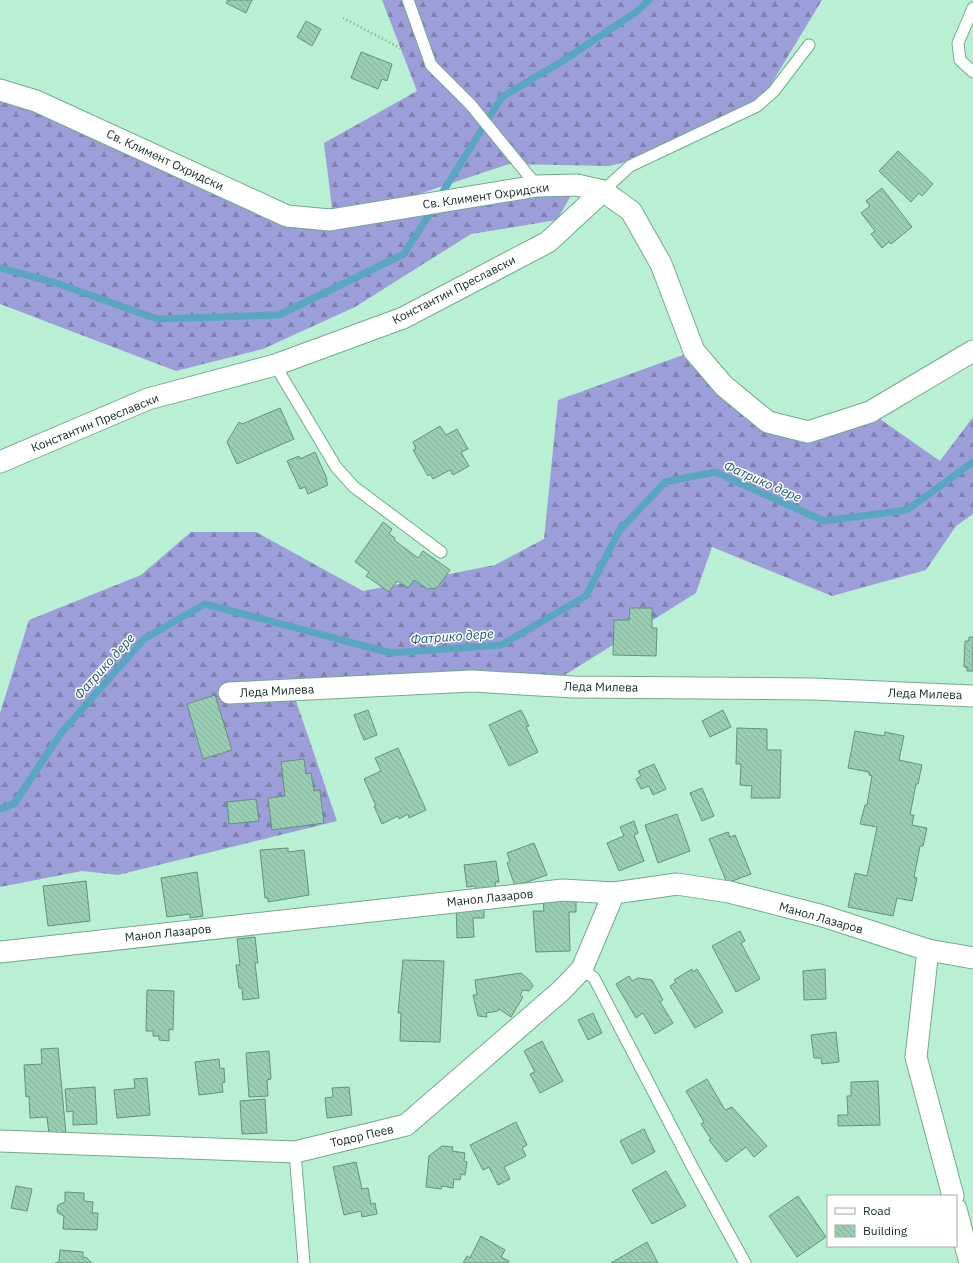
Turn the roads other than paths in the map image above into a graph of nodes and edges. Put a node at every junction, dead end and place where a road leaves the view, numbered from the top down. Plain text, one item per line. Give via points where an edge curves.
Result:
1 (408, 0) edge
2 (973, 8) edge
3 (809, 45) dead end
4 (973, 72) edge
5 (0, 90) edge
6 (537, 186) junction
7 (603, 191) junction
8 (973, 351) edge
9 (275, 365) junction
10 (0, 462) edge
11 (441, 552) dead end
12 (229, 693) dead end
13 (973, 696) edge
14 (614, 893) junction
15 (928, 950) junction
16 (0, 952) edge
17 (973, 958) edge
18 (582, 969) junction
19 (0, 1141) edge
20 (295, 1152) junction
21 (953, 1195) edge
22 (957, 1213) edge
23 (304, 1263) edge
24 (745, 1263) edge
25 (970, 1263) edge

1 - 6 lane via 431,65 478,114
2 - 4 lane via 958,43 960,60
3 - 7 lane, Константин Преславски via 774,91 757,106 630,166
5 - 6 street, Св. Климент Охридски via 36,102 286,216 330,220
6 - 7 street, Св. Климент Охридски via 577,185
7 - 8 street, Св. Климент Охридски via 630,211 642,231 660,264 694,351 724,386 768,422 808,432 870,412
7 - 9 street, Константин Преславски via 548,242 403,318
9 - 10 street, Константин Преславски via 148,399
9 - 11 lane via 336,467 354,487
12 - 13 street, Леда Милева via 472,681 574,687 813,689
14 - 15 street, Манол Лазаров via 677,884 729,892 823,916
14 - 16 street, Манол Лазаров via 563,890
14 - 18 street, Тодор Пеев
15 - 17 street, Манол Лазаров
15 - 21 street via 916,1057
18 - 20 street, Тодор Пеев via 562,990 406,1125
18 - 24 lane via 594,978
19 - 20 street, Тодор Пеев
20 - 23 lane
22 - 25 street

